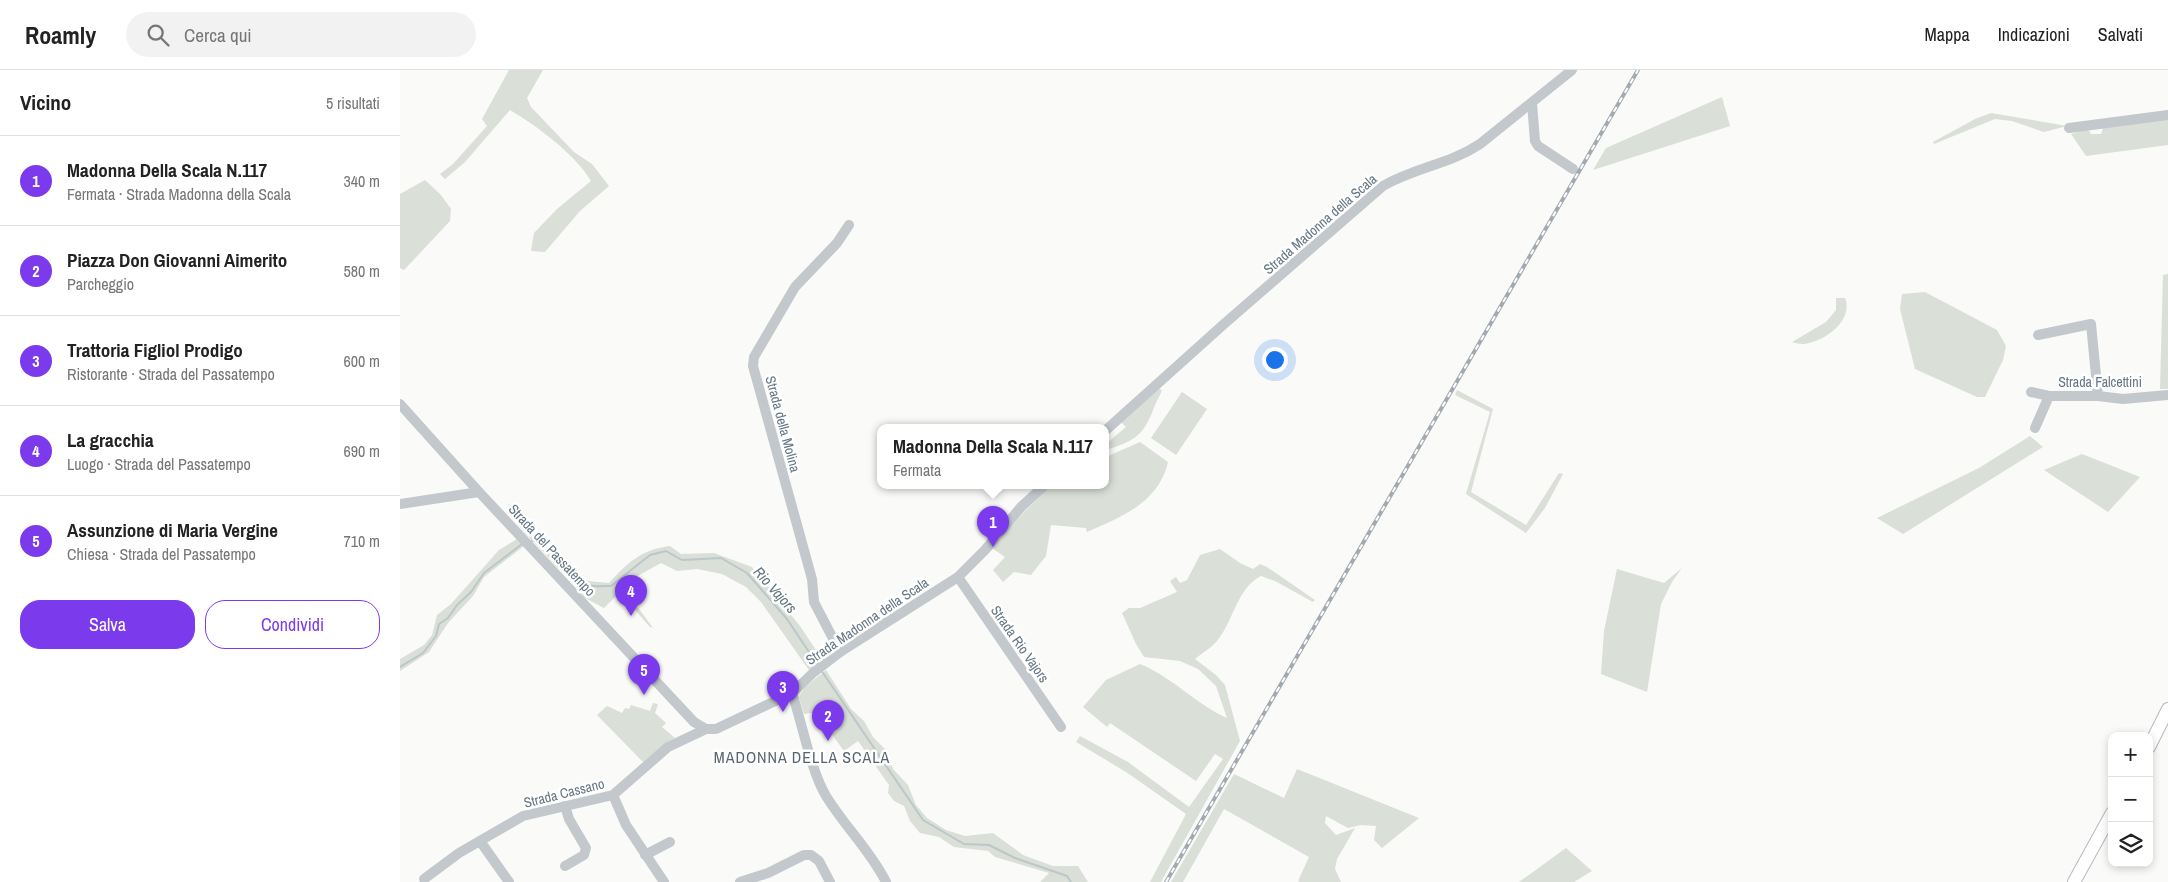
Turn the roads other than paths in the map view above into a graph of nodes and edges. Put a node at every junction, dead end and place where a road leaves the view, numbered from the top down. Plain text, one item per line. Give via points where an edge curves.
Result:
1 (1572, 70) edge
2 (1532, 103) junction
3 (2168, 115) edge
4 (2069, 128) dead end
5 (1573, 169) dead end
6 (849, 225) dead end
7 (2038, 335) dead end
8 (2031, 392) dead end
9 (2168, 395) edge
10 (2049, 396) junction
11 (2098, 396) junction
12 (400, 404) edge
13 (1109, 427) edge
14 (2035, 428) dead end
15 (1041, 489) edge
16 (479, 492) junction
17 (400, 504) edge
18 (958, 577) junction
19 (840, 652) junction
20 (792, 694) junction
21 (2168, 709) edge
22 (1061, 727) dead end
23 (706, 729) junction
24 (2153, 738) edge
25 (613, 795) junction
26 (565, 806) junction
27 (2108, 820) edge
28 (480, 841) junction
29 (670, 842) dead end
30 (645, 855) junction
31 (565, 866) dead end
32 (424, 879) dead end
33 (883, 881) edge
34 (509, 882) edge
35 (664, 882) edge
36 (740, 882) edge
37 (830, 882) edge
38 (2074, 882) edge

1 - 2 street, Strada Madonna della Scala
2 - 5 street via 1538,146
2 - 13 street, Strada Madonna della Scala via 1466,153 1398,177 1384,186
3 - 4 street
6 - 19 street, Strada della Molina via 795,287 754,357 753,366 812,578 814,602
7 - 11 street via 2091,324
8 - 10 street, Strada Falcettini
9 - 11 street, Strada Falcettini via 2122,399
10 - 11 street, Strada Falcettini
10 - 14 street
12 - 16 street, Strada del Passatempo
15 - 18 street, Strada Madonna della Scala
16 - 17 street
16 - 23 street, Strada del Passatempo via 694,722
18 - 19 street, Strada Madonna della Scala
18 - 22 street, Strada Rio Vajors
19 - 20 street, Strada Madonna della Scala
20 - 23 street via 716,728
20 - 33 street via 825,795 869,851
21 - 24 main road
23 - 25 street, Strada Cassano via 668,747
25 - 26 street, Strada Cassano
25 - 30 street via 626,825
26 - 28 street, Strada Cassano via 522,816
26 - 31 street via 586,848 584,855
27 - 38 main road
28 - 32 street, Strada Cassano
28 - 34 street
29 - 30 street
30 - 35 street
36 - 37 street via 768,873 804,855 811,855 819,861

